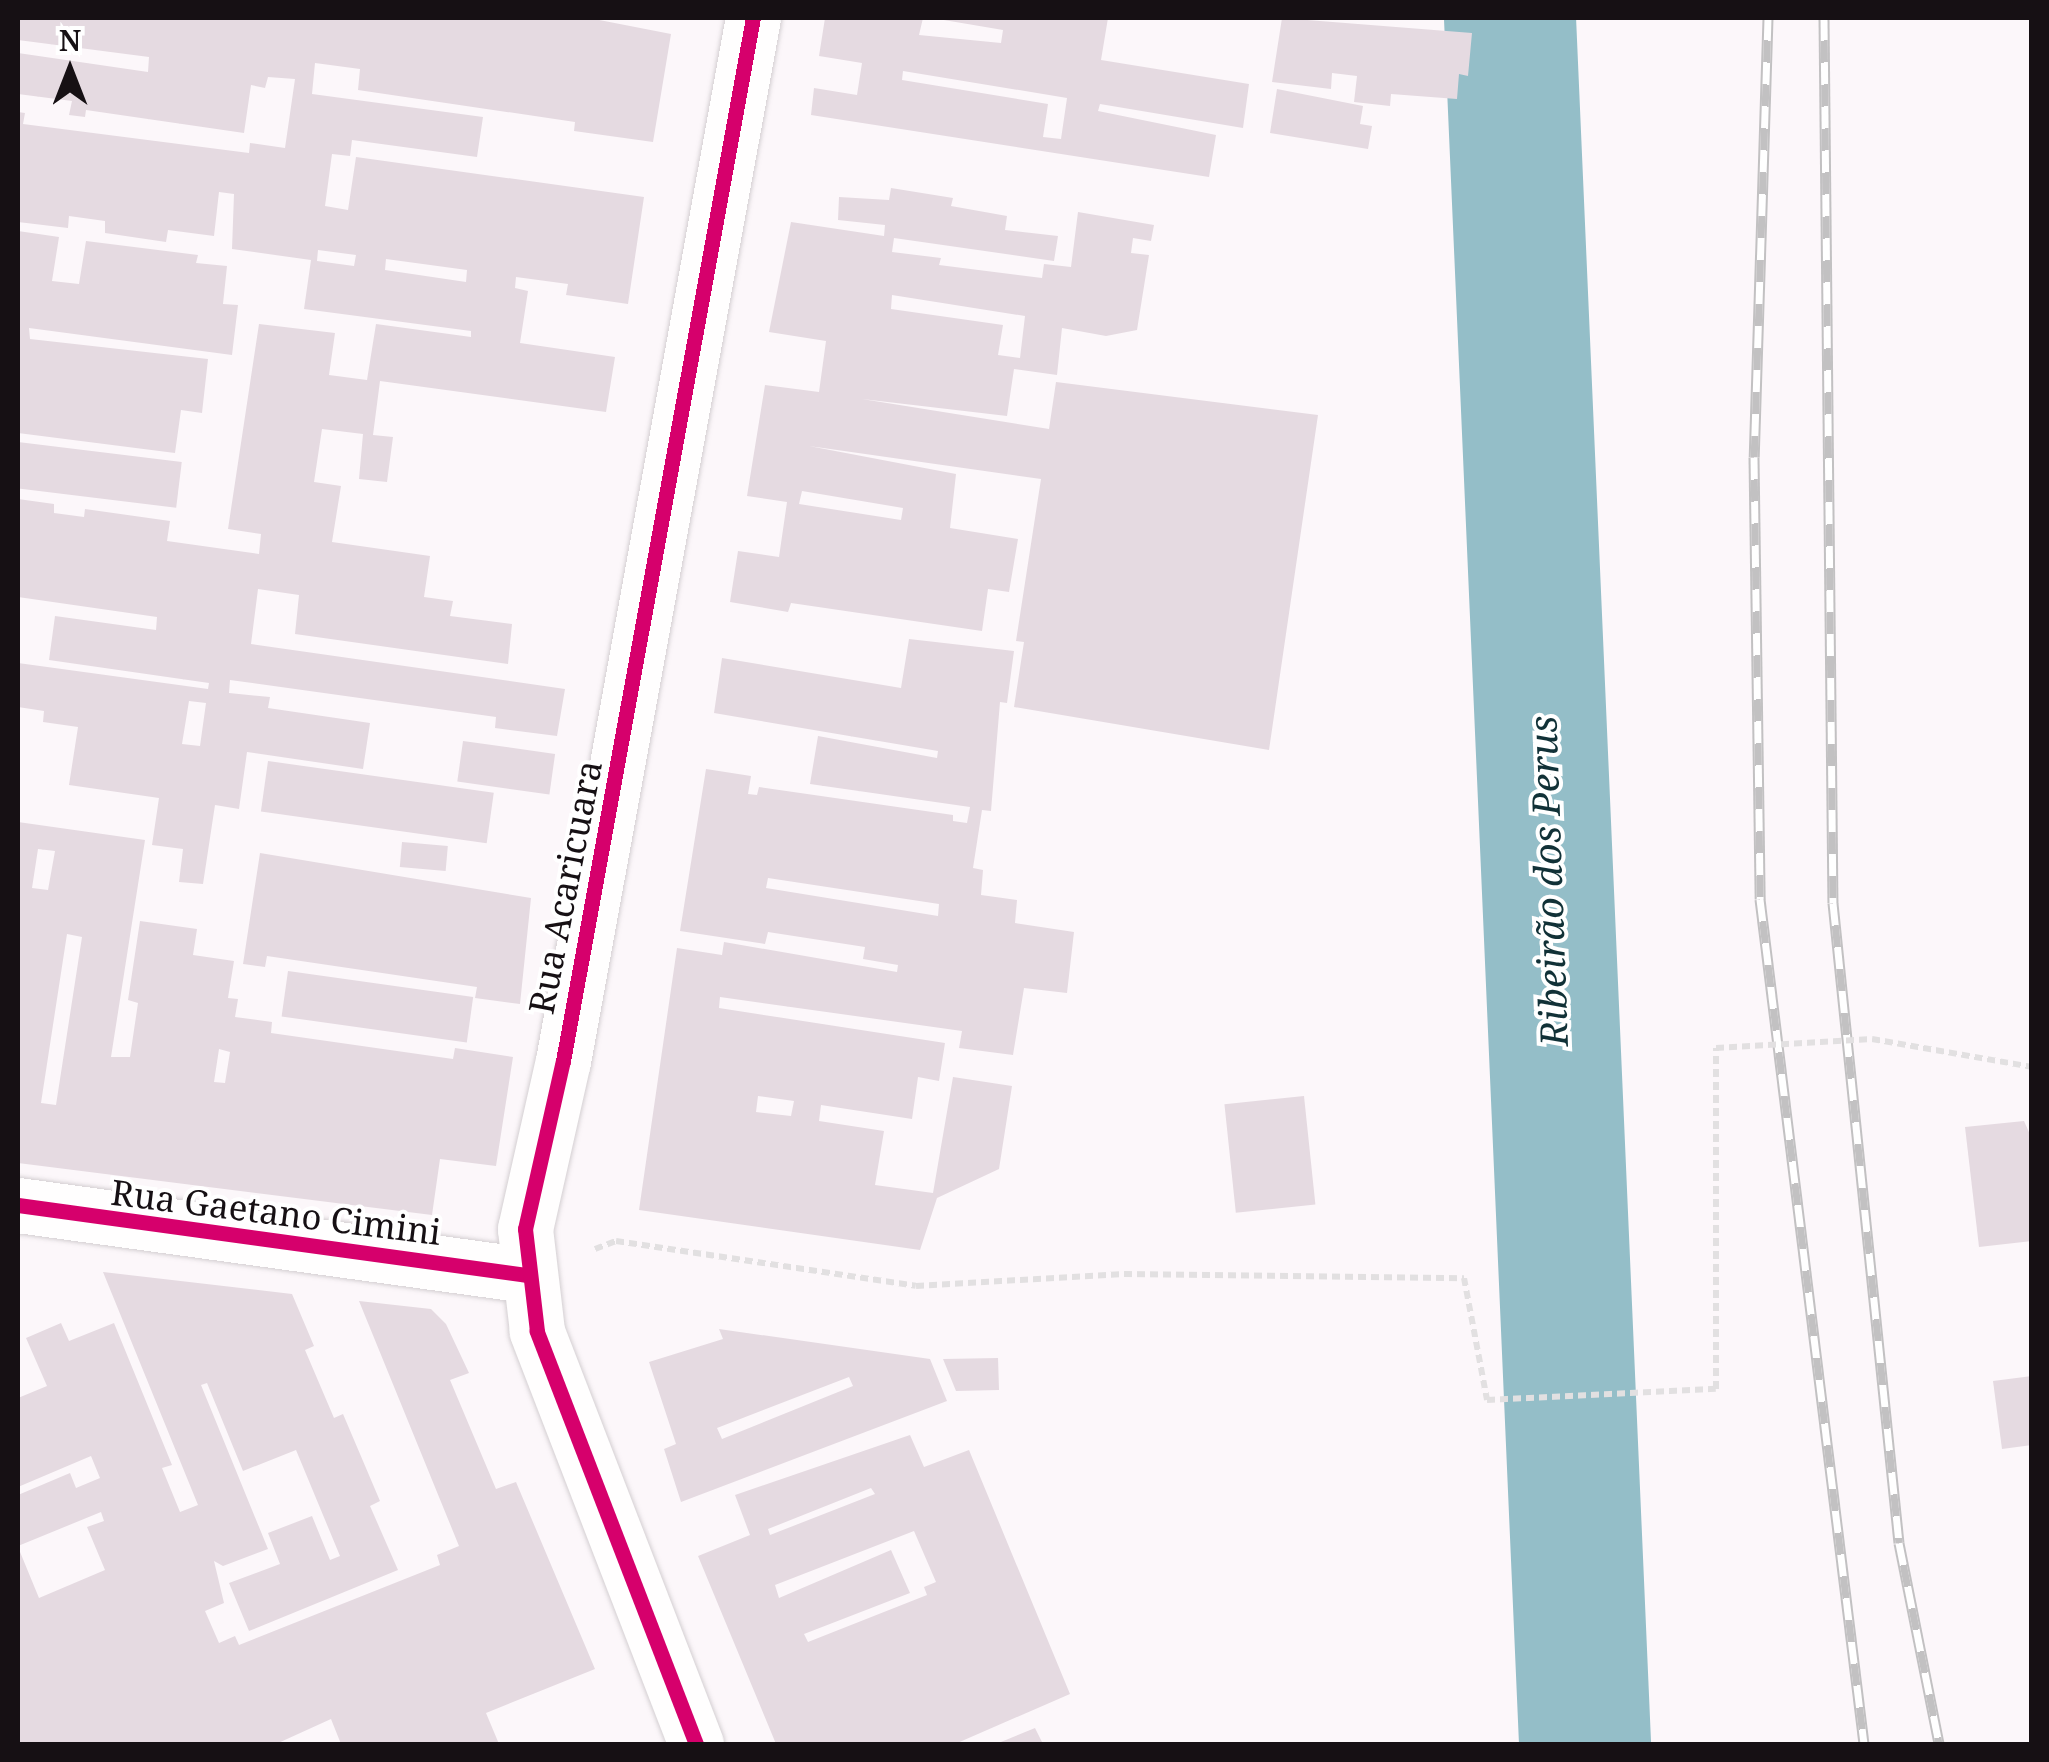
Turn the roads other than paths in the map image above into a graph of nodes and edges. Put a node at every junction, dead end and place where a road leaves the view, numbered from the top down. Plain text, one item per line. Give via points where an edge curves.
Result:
1 (752, 18) edge
2 (18, 1205) edge
3 (527, 1275) junction
4 (696, 1744) edge

1 - 3 street, Rua Acaricuara via 567,1042 525,1229
2 - 3 street, Rua Gaetano Cimini
3 - 4 street, Rua Acaricuara via 537,1332

